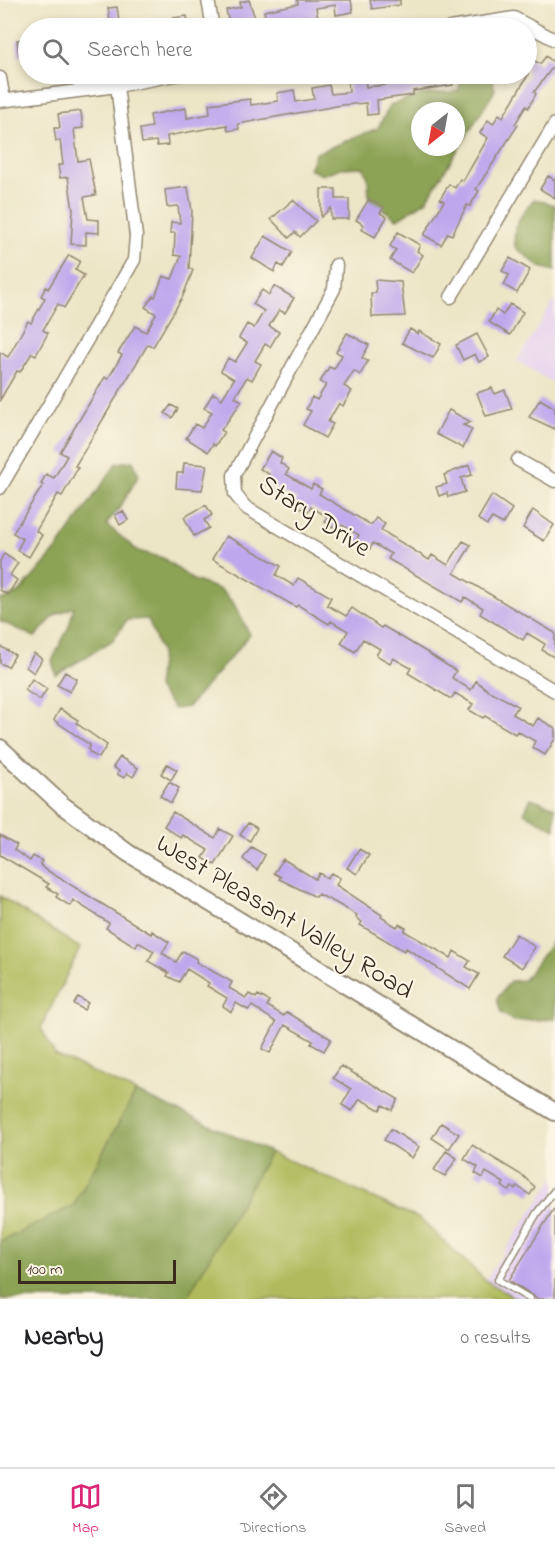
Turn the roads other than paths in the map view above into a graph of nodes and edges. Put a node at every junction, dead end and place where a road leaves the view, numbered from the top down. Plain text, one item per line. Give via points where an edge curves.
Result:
1 (208, 0) edge
2 (211, 18) edge
3 (537, 30) edge
4 (555, 40) edge
5 (0, 78) edge
6 (128, 84) edge
7 (117, 86) junction
8 (2, 100) edge
9 (555, 124) edge
10 (551, 140) edge
11 (336, 265) dead end
12 (451, 297) dead end
13 (518, 460) dead end
14 (555, 481) edge
15 (0, 488) edge
16 (555, 691) edge
17 (0, 748) edge
18 (555, 1112) edge
19 (555, 1190) edge
20 (530, 1299) edge

1 - 2 street
3 - 4 street
5 - 8 street
6 - 7 street
7 - 8 street
7 - 15 street via 136,236 134,260
9 - 10 street
10 - 12 street
11 - 16 street, Stary Drive via 334,289 234,475 236,494 245,507
13 - 14 street
17 - 18 main road, West Pleasant Valley Road via 61,804 128,853
19 - 20 lane via 498,1280

